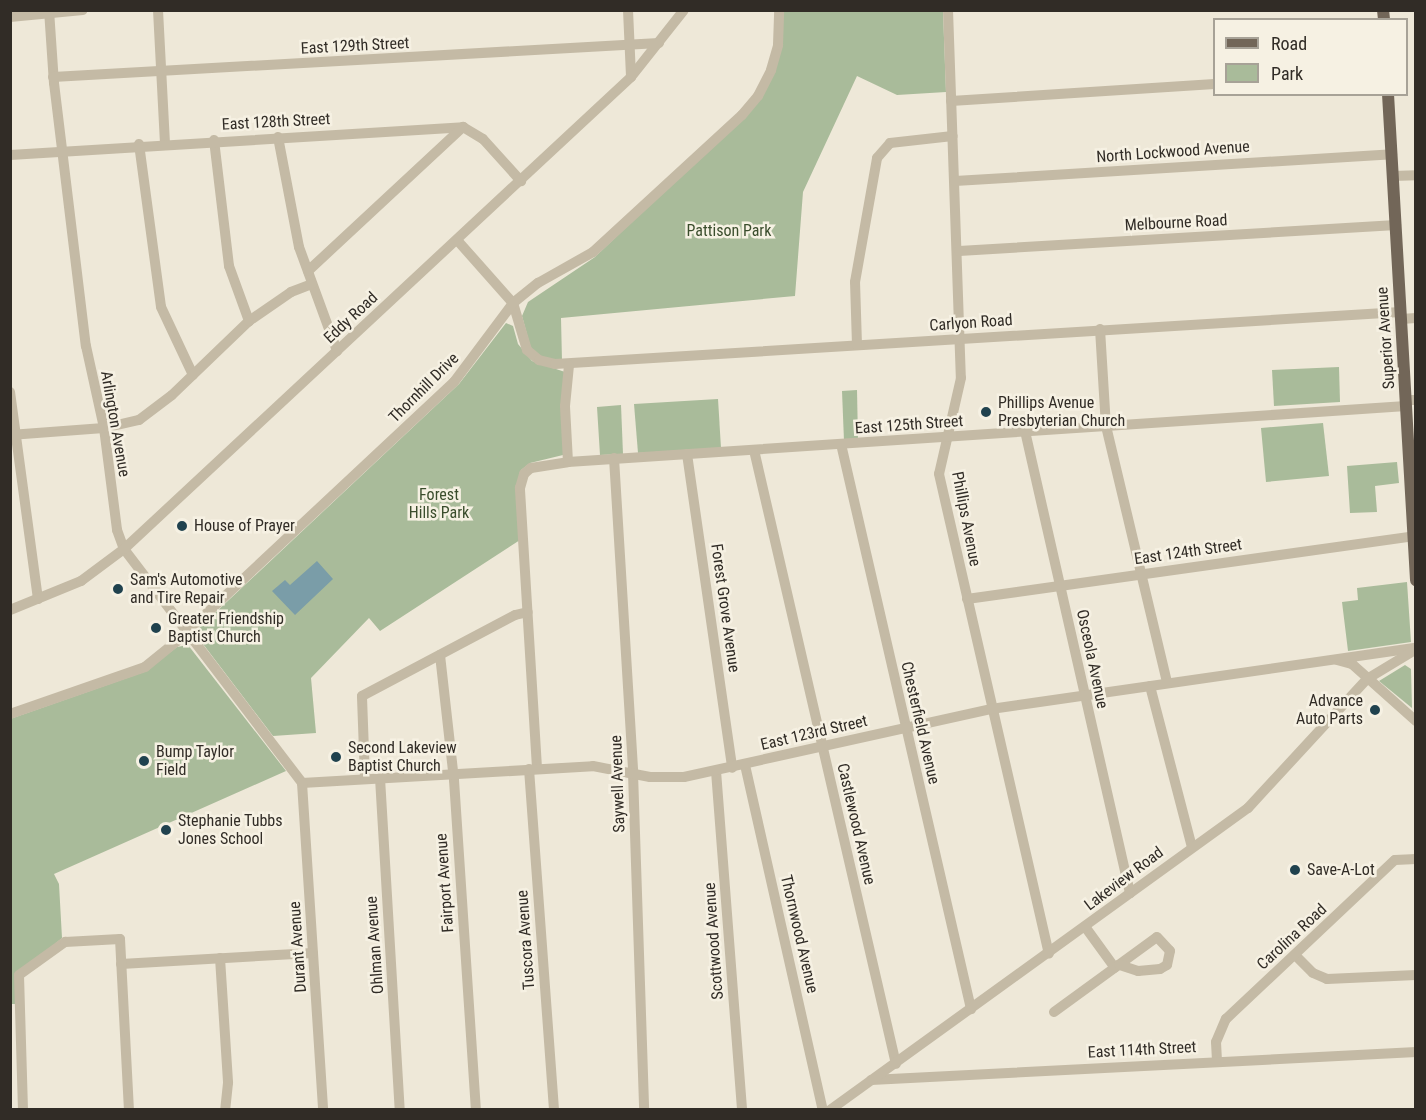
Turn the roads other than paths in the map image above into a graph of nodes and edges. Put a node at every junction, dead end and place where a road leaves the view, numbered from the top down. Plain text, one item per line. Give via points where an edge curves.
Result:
1 (83, 10) edge
2 (158, 10) edge
3 (628, 10) edge
4 (684, 10) edge
5 (779, 10) edge
6 (948, 10) edge
7 (49, 13) edge
8 (10, 17) edge
9 (659, 43) junction
10 (630, 45) junction
11 (161, 71) junction
12 (53, 77) junction
13 (631, 77) junction
14 (1213, 84) edge
15 (1388, 96) edge
16 (951, 101) junction
17 (463, 127) junction
18 (953, 136) junction
19 (278, 137) junction
20 (214, 140) junction
21 (165, 143) junction
22 (139, 144) junction
23 (62, 149) junction
24 (1392, 154) junction
25 (10, 155) edge
26 (1416, 175) edge
27 (1393, 176) junction
28 (521, 181) junction
29 (955, 181) junction
30 (1396, 225) junction
31 (457, 240) junction
32 (959, 252) junction
33 (308, 271) junction
34 (312, 284) junction
35 (513, 303) junction
36 (1400, 315) junction
37 (1416, 318) edge
38 (249, 321) junction
39 (1100, 329) junction
40 (961, 339) junction
41 (857, 345) junction
42 (337, 351) junction
43 (569, 365) junction
44 (193, 375) junction
45 (10, 392) edge
46 (1409, 402) edge
47 (1106, 426) junction
48 (104, 428) junction
49 (1025, 431) junction
50 (13, 435) edge
51 (948, 438) junction
52 (841, 444) junction
53 (754, 450) junction
54 (687, 454) junction
55 (614, 458) junction
56 (568, 462) junction
57 (524, 474) joint
58 (1413, 486) edge
59 (1413, 536) junction
60 (124, 549) junction
61 (1415, 560) edge
62 (1140, 573) junction
63 (1416, 580) edge
64 (1060, 584) junction
65 (38, 599) junction
66 (967, 599) junction
67 (10, 610) edge
68 (528, 612) junction
69 (188, 631) junction
70 (1416, 649) edge
71 (440, 655) junction
72 (1331, 660) junction
73 (1367, 679) junction
74 (1167, 683) junction
75 (1150, 686) junction
76 (1084, 695) junction
77 (991, 709) junction
78 (10, 714) edge
79 (1416, 721) edge
80 (906, 727) junction
81 (823, 747) junction
82 (745, 765) junction
83 (732, 768) junction
84 (533, 769) junction
85 (716, 771) junction
86 (450, 773) junction
87 (633, 773) junction
88 (380, 778) junction
89 (365, 779) junction
90 (302, 783) junction
91 (1192, 847) junction
92 (1416, 859) edge
93 (1130, 893) junction
94 (1084, 929) junction
95 (313, 953) junction
96 (1049, 954) junction
97 (1295, 955) junction
98 (220, 958) junction
99 (121, 964) junction
100 (1115, 968) junction
101 (1416, 975) edge
102 (971, 1009) junction
103 (1054, 1012) dead end
104 (1416, 1052) edge
105 (1216, 1061) junction
106 (896, 1064) junction
107 (871, 1080) junction
108 (835, 1108) edge
109 (23, 1110) edge
110 (129, 1110) edge
111 (225, 1110) edge
112 (323, 1110) edge
113 (400, 1110) edge
114 (476, 1110) edge
115 (554, 1110) edge
116 (644, 1110) edge
117 (742, 1110) edge
118 (824, 1110) edge

1 - 7 street
2 - 11 street
3 - 10 street
4 - 9 street, Eddy Road
5 - 35 street, Thornhill Drive via 775,58 764,86 746,111 606,241
6 - 16 street, Phillips Avenue
7 - 8 street
7 - 12 street, Arlington Avenue
9 - 10 street, East 129th Street
9 - 13 street, Eddy Road
10 - 11 street, East 129th Street
10 - 13 street
11 - 12 street, East 129th Street
11 - 21 street
12 - 23 street, Arlington Avenue
13 - 28 street, Eddy Road
14 - 16 street
15 - 24 main road, Superior Avenue
16 - 18 street, Phillips Avenue
17 - 19 street, East 128th Street
17 - 28 street via 483,139
17 - 33 street
18 - 29 street, Phillips Avenue
18 - 41 street via 890,143 877,158 855,282
19 - 20 street, East 128th Street
19 - 33 street via 284,182
20 - 21 street, East 128th Street
20 - 38 street via 229,266
21 - 22 street, East 128th Street
22 - 23 street, East 128th Street
22 - 44 street via 161,307
23 - 25 street, East 128th Street
23 - 48 street, Arlington Avenue via 86,346
24 - 27 main road, Superior Avenue
24 - 29 street, North Lockwood Avenue
26 - 27 street
27 - 30 main road, Superior Avenue
28 - 31 street, Eddy Road
29 - 32 street, Phillips Avenue
30 - 32 street, Melbourne Road
30 - 36 main road, Superior Avenue
31 - 35 street
31 - 42 street, Eddy Road
32 - 40 street, Phillips Avenue
33 - 34 street
34 - 38 street via 291,292
34 - 42 street
35 - 43 street, Carlyon Road via 523,344 544,363
35 - 69 street, Thornhill Drive via 454,382
36 - 37 street, Carlyon Road
36 - 39 street, Carlyon Road
36 - 46 main road, Superior Avenue
38 - 44 street
39 - 40 street, Carlyon Road
39 - 47 street
40 - 41 street, Carlyon Road
40 - 51 street, Phillips Avenue via 961,378
41 - 43 street, Carlyon Road
42 - 60 street, Eddy Road
43 - 56 street via 565,406
44 - 48 street via 139,420
45 - 50 street
46 - 47 street, East 125th Street
46 - 58 main road, Superior Avenue
47 - 49 street, East 125th Street
47 - 62 street
48 - 50 street
48 - 60 street, Arlington Avenue via 117,530
49 - 51 street, East 125th Street
49 - 64 street, Osceola Avenue
50 - 65 street
51 - 52 street, East 125th Street
51 - 66 street, Phillips Avenue via 939,474
52 - 53 street, East 125th Street
52 - 80 street, Chesterfield Avenue
53 - 54 street, East 125th Street
53 - 81 street, Castlewood Avenue
54 - 55 street, East 125th Street
54 - 83 street, Forest Grove Avenue
55 - 56 street, East 125th Street
55 - 87 street, Saywell Avenue
56 - 57 street, East 125th Street via 539,465
57 - 68 street, Tuscora Avenue via 520,488
58 - 59 main road, Superior Avenue
59 - 61 main road, Superior Avenue
59 - 62 street, East 124th Street
60 - 65 street, Eddy Road via 81,582
60 - 69 street, Arlington Avenue
61 - 63 main road, Superior Avenue
62 - 64 street, East 124th Street
62 - 74 street
64 - 66 street, East 124th Street
64 - 76 street, Osceola Avenue
65 - 67 street, Eddy Road
66 - 77 street, Phillips Avenue
68 - 71 street
68 - 84 street, Tuscora Avenue
69 - 78 street, Thornhill Drive via 145,667
69 - 90 street, Arlington Avenue
70 - 72 street, East 123rd Street
70 - 73 street, Lakeview Road
71 - 86 street, Fairport Avenue
71 - 89 street via 361,698
72 - 73 street via 1348,662
72 - 74 street, East 123rd Street
73 - 79 street
73 - 91 street, Lakeview Road via 1248,808
74 - 75 street, East 123rd Street
75 - 76 street, East 123rd Street
75 - 91 street
76 - 77 street, East 123rd Street
76 - 93 street, Osceola Avenue
77 - 80 street, East 123rd Street
77 - 96 street, Phillips Avenue
80 - 81 street, East 123rd Street
80 - 102 street, Chesterfield Avenue
81 - 82 street, East 123rd Street
81 - 106 street, Castlewood Avenue
82 - 83 street, East 123rd Street
82 - 118 street, Thornwood Avenue
83 - 85 street, East 123rd Street
84 - 86 street, East 123rd Street
84 - 87 street, East 123rd Street via 593,766
84 - 115 street, Tuscora Avenue
85 - 87 street, East 123rd Street via 665,778
85 - 117 street, Scottwood Avenue
86 - 88 street, East 123rd Street
86 - 114 street, Fairport Avenue
87 - 116 street, Saywell Avenue
88 - 89 street, East 123rd Street
88 - 113 street, Ohlman Avenue
89 - 90 street, East 123rd Street
90 - 95 street, Durant Avenue
91 - 93 street, Lakeview Road
92 - 97 street, Carolina Road via 1395,860
93 - 94 street, Lakeview Road
94 - 96 street, Lakeview Road
94 - 100 street
95 - 98 street
95 - 112 street, Durant Avenue
96 - 102 street, Lakeview Road
97 - 101 street via 1313,973 1327,979
97 - 105 street, Carolina Road via 1226,1019 1215,1042
98 - 99 street
98 - 111 street via 228,1083
99 - 109 street via 120,939 65,942 17,978
99 - 110 street
100 - 100 street via 1157,937 1170,951 1167,965 1160,969
100 - 103 street
102 - 106 street, Lakeview Road
104 - 105 street, East 114th Street
105 - 107 street, East 114th Street
106 - 107 street, Lakeview Road
107 - 108 street, Lakeview Road

